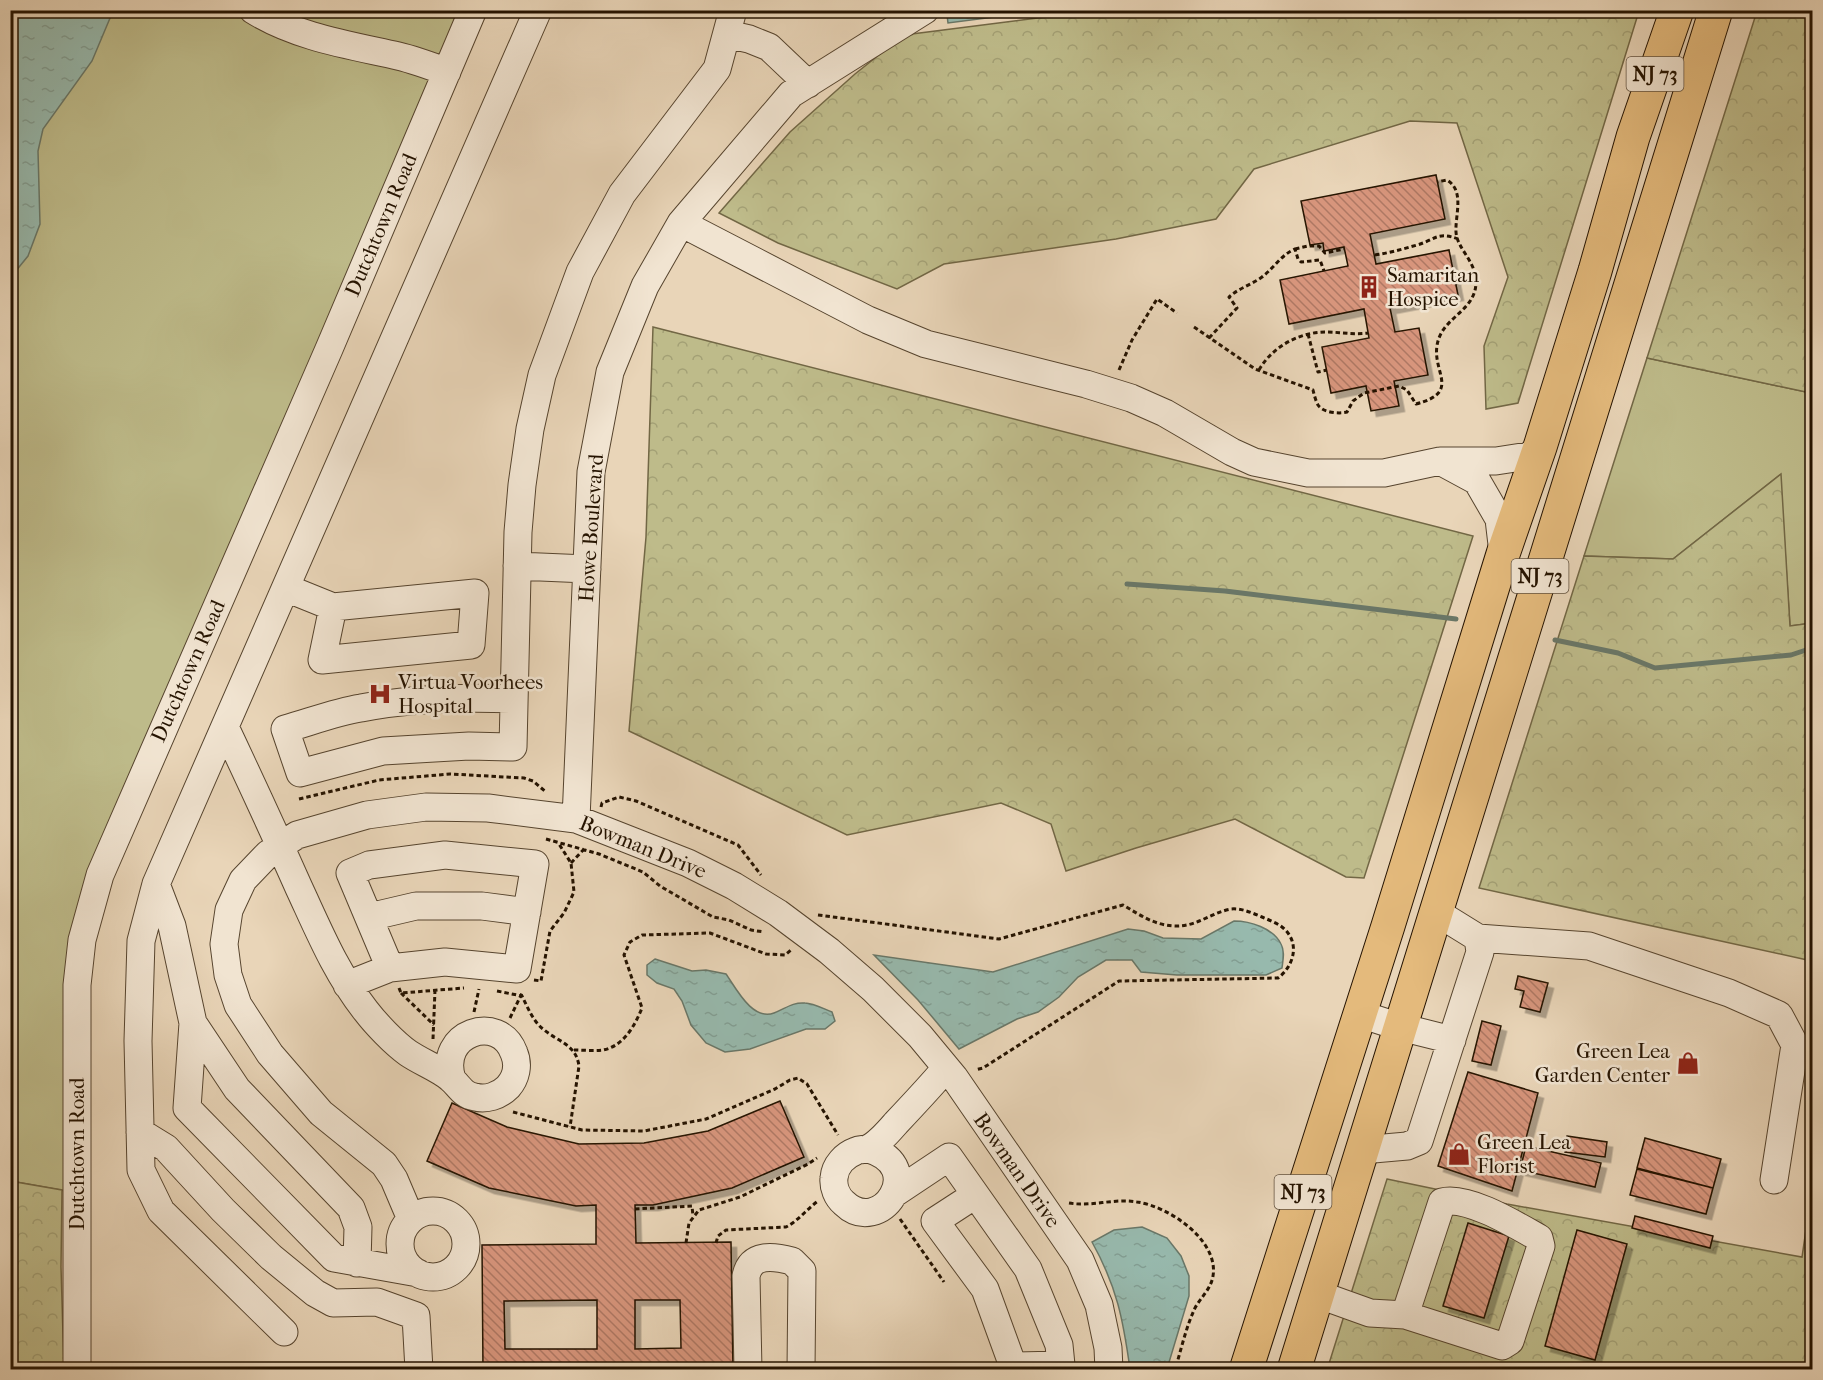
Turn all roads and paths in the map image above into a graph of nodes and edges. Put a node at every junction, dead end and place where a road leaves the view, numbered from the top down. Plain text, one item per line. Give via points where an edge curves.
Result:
1 (252, 10) edge
2 (473, 10) edge
3 (538, 10) edge
4 (925, 10) edge
5 (1677, 10) edge
6 (1716, 10) edge
7 (730, 22) edge
8 (447, 72) junction
9 (808, 84) junction
10 (1437, 182) dead end
11 (681, 223) junction
12 (1458, 239) junction
13 (1295, 249) junction
14 (1344, 249) dead end
15 (1375, 255) dead end
16 (1324, 271) dead end
17 (1177, 313) dead end
18 (1194, 327) dead end
19 (1368, 333) dead end
20 (1308, 334) junction
21 (1209, 338) junction
22 (1259, 370) junction
23 (1327, 370) dead end
24 (1112, 392) junction
25 (1540, 447) junction
26 (1440, 461) junction
27 (1503, 555) junction
28 (518, 566) junction
29 (587, 569) junction
30 (286, 588) junction
31 (333, 607) junction
32 (514, 699) junction
33 (225, 727) junction
34 (299, 799) dead end
35 (542, 815) junction
36 (585, 832) junction
37 (558, 843) junction
38 (280, 846) junction
39 (571, 863) junction
40 (764, 879) dead end
41 (156, 884) junction
42 (527, 912) junction
43 (1436, 912) junction
44 (818, 915) dead end
45 (369, 917) junction
46 (771, 933) dead end
47 (1478, 938) junction
48 (797, 945) dead end
49 (390, 968) junction
50 (525, 978) dead end
51 (347, 985) junction
52 (524, 987) dead end
53 (435, 990) dead end
54 (401, 993) dead end
55 (522, 996) dead end
56 (1360, 1014) junction
57 (192, 1023) junction
58 (434, 1024) junction
59 (1400, 1027) junction
60 (1452, 1041) junction
61 (574, 1050) dead end
62 (958, 1069) junction
63 (442, 1073) joint
64 (509, 1112) dead end
65 (140, 1132) junction
66 (842, 1140) dead end
67 (869, 1149) junction
68 (1362, 1150) junction
69 (823, 1153) dead end
70 (1774, 1180) dead end
71 (895, 1193) junction
72 (975, 1195) junction
73 (1036, 1197) junction
74 (822, 1198) dead end
75 (635, 1209) dead end
76 (693, 1216) junction
77 (406, 1226) junction
78 (686, 1243) dead end
79 (716, 1243) dead end
80 (357, 1263) junction
81 (418, 1273) junction
82 (1317, 1294) junction
83 (1405, 1315) junction
84 (284, 1332) dead end
85 (77, 1370) edge
86 (419, 1370) edge
87 (748, 1370) edge
88 (801, 1370) edge
89 (1109, 1370) edge
90 (1175, 1370) edge
91 (1246, 1370) edge
92 (1294, 1370) edge

1 - 8 street via 284,26
2 - 8 street, Dutchtown Road
3 - 30 street
4 - 9 street, Howe Boulevard
5 - 25 highway, NJ 73 via 1633,137
6 - 43 highway, NJ 73
7 - 9 street via 749,39 769,47
7 - 28 street via 717,69 622,194 580,272 542,375 530,429
8 - 85 street, Dutchtown Road via 100,875 81,940 77,985
9 - 11 street, Howe Boulevard via 791,94
10 - 12 path via 1447,180 1455,189
11 - 24 street via 868,321 926,344
11 - 29 street, Howe Boulevard via 645,286 610,372 591,471
12 - 15 path via 1436,236 1418,245
12 - 22 path via 1473,267 1476,284 1462,313 1445,326 1439,338 1436,358 1442,383 1437,397 1416,404 1407,390 1399,386 1364,393 1347,412 1340,414 1318,405 1313,390
13 - 14 path
13 - 16 path via 1298,260 1320,260
13 - 21 path via 1259,279 1229,297 1237,308
17 - 24 path via 1157,299 1132,340
18 - 21 path
19 - 20 path
20 - 22 path via 1279,347
20 - 23 path via 1317,372
21 - 22 path
24 - 26 street via 1156,409 1232,452 1265,464 1308,473 1384,473
25 - 26 street via 1529,456 1496,461
25 - 27 highway, NJ 73
26 - 27 street via 1477,481 1499,519
27 - 56 highway, NJ 73
28 - 29 street
28 - 32 street
29 - 36 street, Howe Boulevard
30 - 31 street
30 - 33 street
31 - 31 street via 475,593 471,645 322,660
32 - 32 street via 404,701 359,708 285,729 300,773 383,751 513,747
33 - 38 street
33 - 41 street
34 - 35 path via 379,780 450,774 512,777 533,781 546,793
35 - 36 street, Bowman Drive
35 - 37 path via 538,833
35 - 38 street, Bowman Drive via 488,808 426,807 366,815 297,835
36 - 37 path
36 - 39 path
36 - 40 path via 602,803 627,798 738,845
36 - 46 path via 660,886 712,917
36 - 62 street, Bowman Drive via 688,863 778,913 873,989
37 - 39 path
38 - 51 street
38 - 77 street, Bowman Drive via 243,880 229,910 224,944 228,975 238,1005 270,1054 321,1113 384,1164 394,1179
39 - 50 path via 574,892 550,931 541,981
41 - 57 street via 172,926
41 - 65 street via 141,941
42 - 45 street via 482,906 416,906
42 - 45 street via 535,864 445,855 369,865 350,873
42 - 49 street via 517,969 445,962
43 - 47 street
43 - 59 highway, NJ 73
44 - 62 path via 999,939 1124,905 1151,922 1174,926 1196,924 1232,909 1246,910 1274,922 1293,944 1291,964 1278,978 1119,981 983,1068
45 - 49 street
47 - 60 street via 1480,952
47 - 70 street via 1589,946 1728,993 1779,1015 1795,1045
48 - 61 path via 785,955 766,954 711,933 649,934 636,938 624,955 642,1008 634,1026 622,1040 605,1050
49 - 51 street
51 - 63 street via 367,1013 406,1052
52 - 55 path
53 - 58 path
54 - 58 path
56 - 59 street
56 - 91 highway, NJ 73
57 - 80 street via 237,1089 351,1208 358,1227
57 - 80 street via 187,1108 334,1258
58 - 63 path
59 - 60 street
59 - 68 highway, NJ 73
60 - 68 street via 1419,1141 1407,1146
62 - 67 street
62 - 73 street, Bowman Drive
64 - 66 path via 582,1130 644,1131 706,1119 798,1078 807,1084
65 - 84 street via 141,1170 161,1211
65 - 86 street via 166,1148 271,1257 315,1293 333,1303 377,1302 416,1316
67 - 71 street via 889,1159 896,1170
67 - 71 street via 849,1154 837,1168 834,1178 838,1197 863,1212 882,1208
68 - 82 highway, NJ 73
69 - 76 path via 740,1197 707,1207
71 - 72 street via 949,1157
72 - 72 street via 1028,1269 1059,1346 1061,1365 1013,1366 985,1289 935,1221
73 - 89 street, Bowman Drive via 1084,1269 1099,1305
73 - 90 path via 1074,1204 1122,1200 1156,1206 1186,1224 1208,1249 1213,1276 1195,1309
74 - 79 path via 786,1227 726,1230
75 - 76 path via 692,1206
76 - 78 path via 686,1231
77 - 80 street
77 - 81 street via 400,1248 402,1256
77 - 81 street via 425,1212 441,1212 460,1225 466,1239 464,1255 455,1268 441,1276
80 - 81 street
82 - 83 street via 1371,1313
82 - 92 highway, NJ 73
83 - 83 street via 1502,1346 1510,1341 1539,1238 1491,1211 1449,1200 1442,1202
87 - 88 street via 746,1276 748,1267 760,1258 792,1261 802,1271

